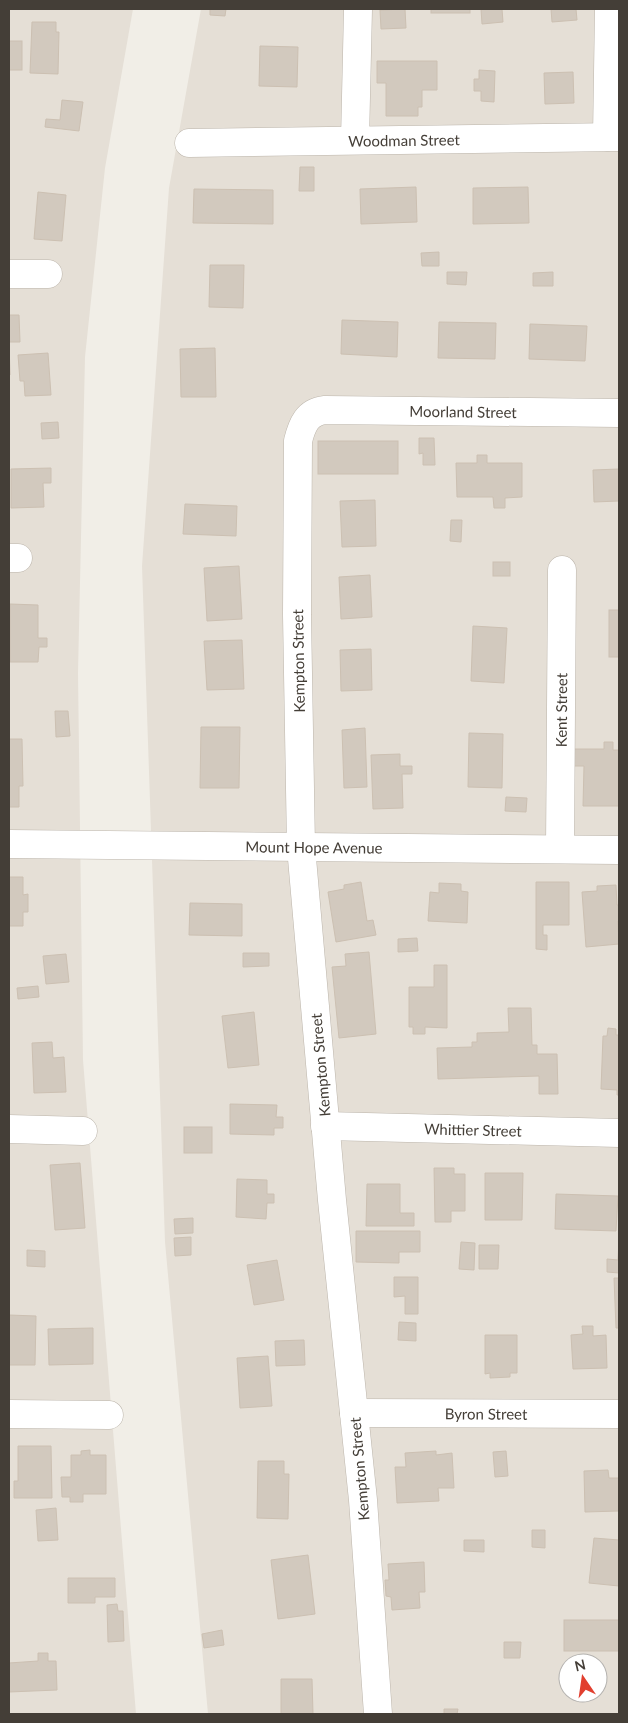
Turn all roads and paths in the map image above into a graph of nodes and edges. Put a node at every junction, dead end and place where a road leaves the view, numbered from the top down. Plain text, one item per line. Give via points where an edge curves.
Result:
1 (358, 9) edge
2 (609, 9) edge
3 (613, 137) edge
4 (356, 140) junction
5 (189, 143) dead end
6 (9, 274) edge
7 (48, 274) dead end
8 (619, 413) edge
9 (308, 417) joint
10 (562, 570) dead end
11 (9, 844) edge
12 (300, 847) junction
13 (560, 849) junction
14 (619, 850) edge
15 (325, 1126) junction
16 (9, 1129) edge
17 (83, 1130) dead end
18 (619, 1133) edge
19 (9, 1414) edge
20 (354, 1414) junction
21 (619, 1414) edge
22 (109, 1415) dead end
23 (378, 1714) edge

1 - 4 street
2 - 3 street
3 - 4 street, Woodman Street
4 - 5 street, Woodman Street
6 - 7 street
8 - 9 street, Moorland Street via 318,410
9 - 12 street, Kempton Street via 298,440
10 - 13 street, Kent Street
11 - 12 street, Mount Hope Avenue
12 - 13 street, Mount Hope Avenue
12 - 15 street, Kempton Street
13 - 14 street, Mount Hope Avenue
15 - 18 street, Whittier Street
15 - 20 street, Kempton Street
16 - 17 street
19 - 22 street
20 - 21 street, Byron Street
20 - 23 street, Kempton Street

